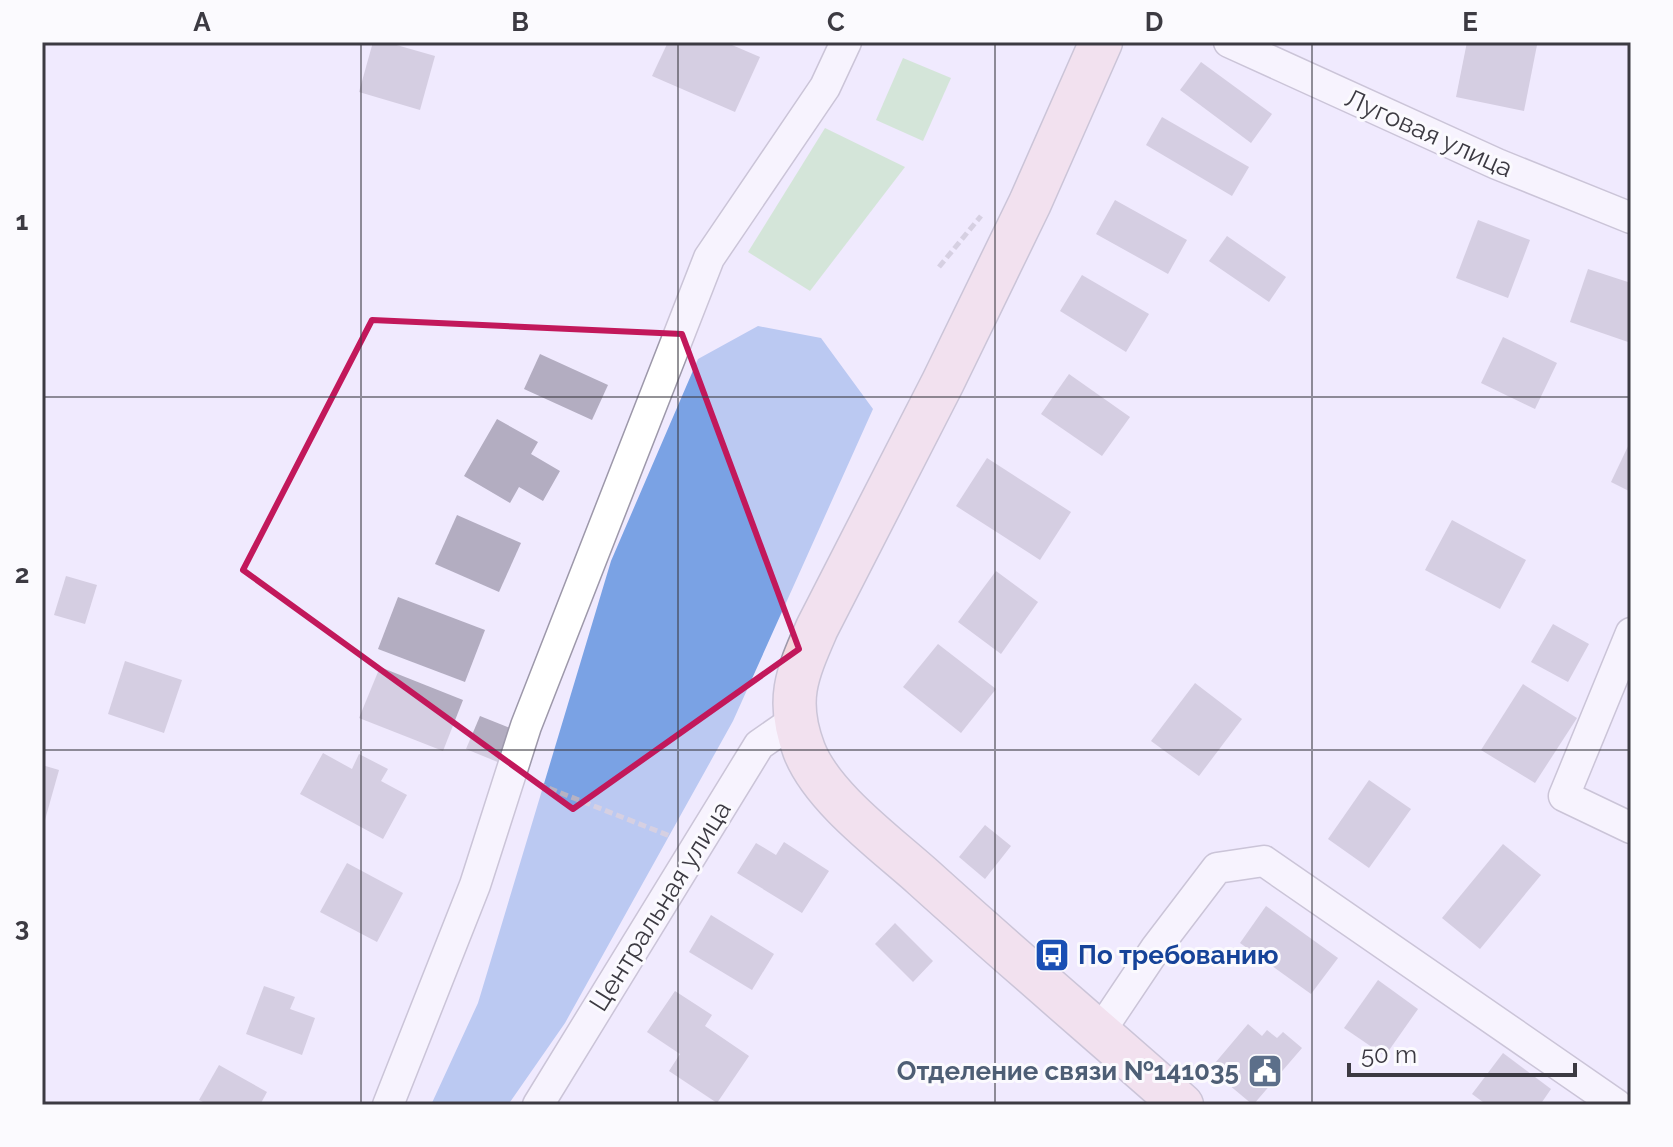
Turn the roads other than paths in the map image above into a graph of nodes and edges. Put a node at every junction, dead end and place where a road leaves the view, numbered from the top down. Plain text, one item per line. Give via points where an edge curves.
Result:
1 (846, 42) edge
2 (1101, 42) edge
3 (1229, 42) edge
4 (1631, 218) edge
5 (1631, 633) edge
6 (795, 720) junction
7 (1631, 828) edge
8 (1099, 1033) junction
9 (388, 1105) edge
10 (538, 1105) edge
11 (1182, 1105) edge
12 (1617, 1105) edge

1 - 9 street via 825,87 709,258 526,726 475,885
2 - 6 street via 1030,203 817,628 795,687
3 - 4 street, Луговая улица via 1497,164
5 - 7 street via 1564,796
6 - 8 street via 816,774 837,799
6 - 10 street, Центральная улица via 759,745
8 - 11 street
8 - 12 street via 1217,868 1264,861

